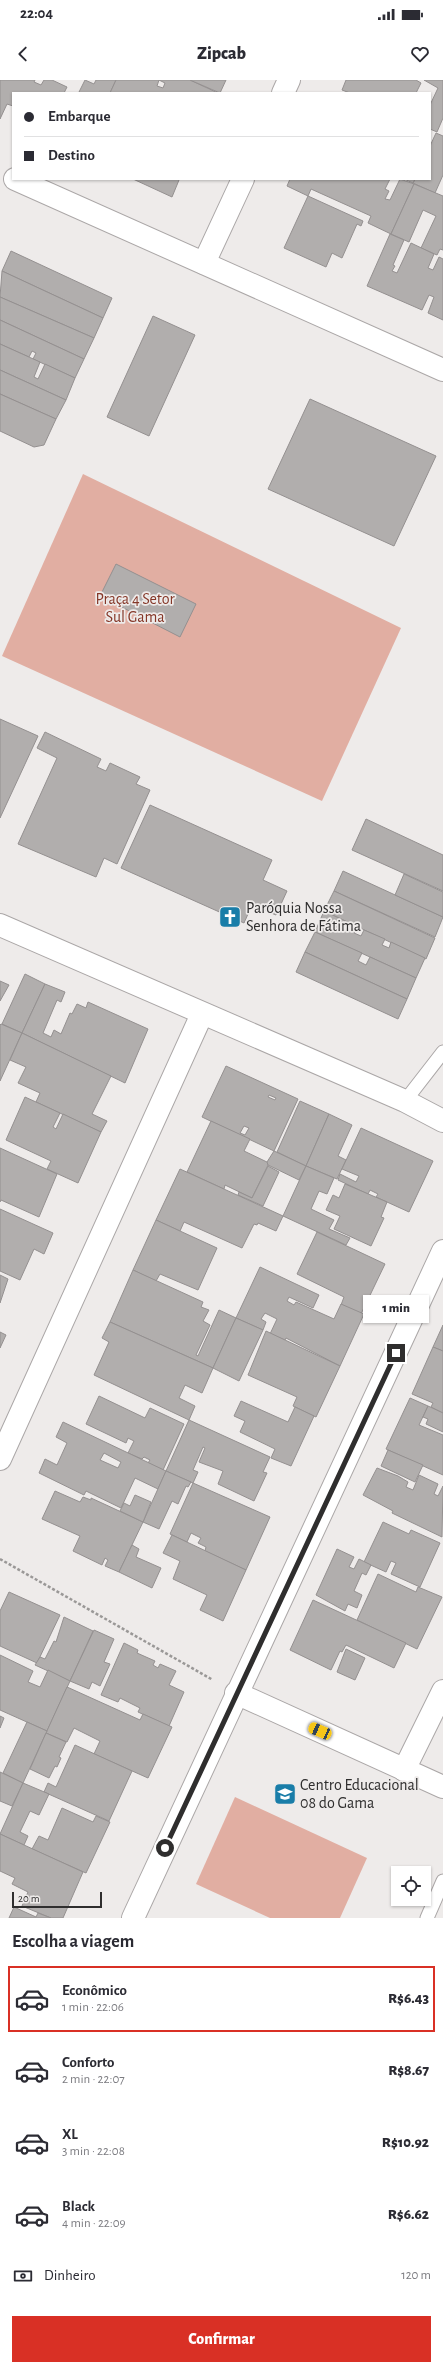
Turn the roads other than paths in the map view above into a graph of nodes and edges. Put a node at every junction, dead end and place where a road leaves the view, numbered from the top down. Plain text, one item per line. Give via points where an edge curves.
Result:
1 (289, 80) edge
2 (283, 92) edge
3 (0, 172) edge
4 (12, 178) edge
5 (16, 180) edge
6 (243, 180) edge
7 (204, 263) junction
8 (443, 370) edge
9 (0, 925) edge
10 (202, 1014) junction
11 (443, 1052) edge
12 (405, 1101) junction
13 (443, 1121) edge
14 (443, 1252) edge
15 (0, 1459) edge
16 (443, 1691) edge
17 (236, 1693) junction
18 (404, 1770) junction
19 (443, 1788) edge
20 (443, 1881) edge
21 (133, 1918) edge
22 (427, 1918) edge

1 - 2 street
3 - 4 street
5 - 7 street
6 - 7 street
7 - 8 street
9 - 10 street
10 - 12 street
10 - 15 street
11 - 12 lane
12 - 13 street
14 - 17 street
16 - 18 street
17 - 18 street
17 - 21 street
18 - 19 street
20 - 22 lane

